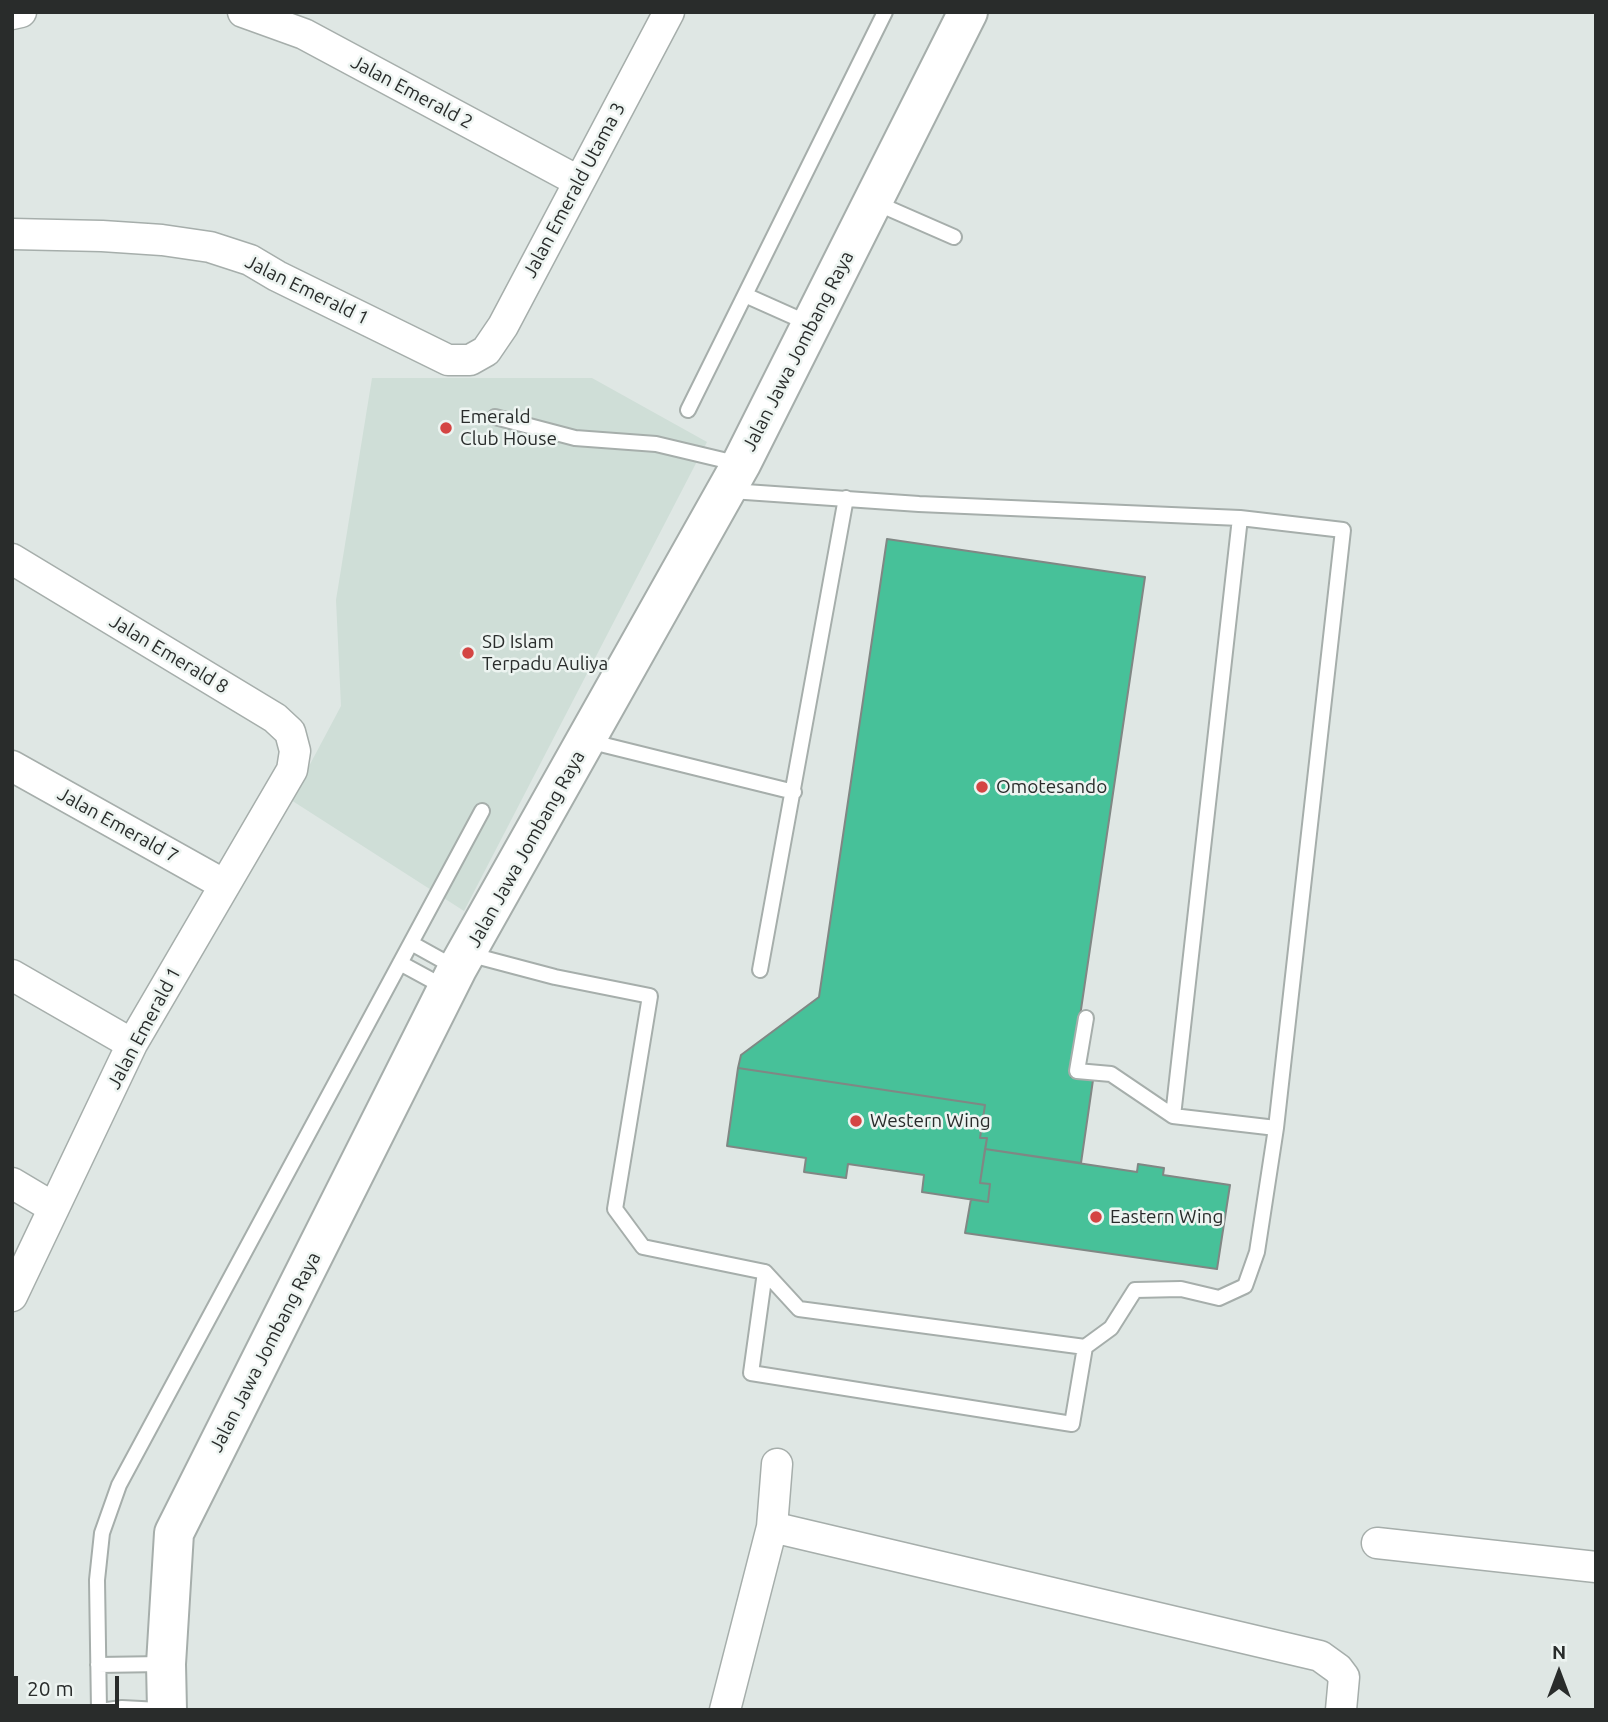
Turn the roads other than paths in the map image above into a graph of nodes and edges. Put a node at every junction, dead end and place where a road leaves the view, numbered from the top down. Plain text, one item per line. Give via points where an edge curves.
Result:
1 (21, 12) edge
2 (243, 12) edge
3 (669, 12) edge
4 (885, 12) edge
5 (968, 12) edge
6 (12, 14) edge
7 (578, 181) junction
8 (873, 201) junction
9 (12, 234) edge
10 (954, 237) dead end
11 (745, 295) junction
12 (811, 325) junction
13 (470, 360) joint
14 (688, 410) dead end
15 (495, 417) dead end
16 (734, 477) junction
17 (846, 498) junction
18 (1240, 518) junction
19 (12, 559) edge
20 (586, 741) junction
21 (12, 766) edge
22 (292, 770) joint
23 (794, 792) junction
24 (482, 811) dead end
25 (223, 884) junction
26 (411, 943) junction
27 (400, 963) junction
28 (458, 970) junction
29 (760, 970) dead end
30 (12, 975) edge
31 (1086, 1018) dead end
32 (132, 1044) junction
33 (1173, 1116) junction
34 (1276, 1128) junction
35 (12, 1183) edge
36 (54, 1208) junction
37 (765, 1272) junction
38 (12, 1296) edge
39 (1085, 1347) junction
40 (777, 1464) dead end
41 (772, 1527) junction
42 (1377, 1543) dead end
43 (1596, 1567) edge
44 (166, 1664) junction
45 (98, 1665) junction
46 (99, 1710) edge
47 (107, 1710) edge
48 (160, 1710) edge
49 (167, 1710) edge
50 (725, 1710) edge
51 (1341, 1710) edge

1 - 6 street
2 - 7 street, Jalan Emerald 2 via 304,34
3 - 7 street, Jalan Emerald Utama 3
4 - 11 lane
5 - 8 main road, Jalan Jawa Jombang Raya
7 - 13 street, Jalan Emerald Utama 3 via 503,326 486,351
8 - 10 lane
8 - 12 main road, Jalan Jawa Jombang Raya
9 - 13 street, Jalan Emerald 1 via 126,238 209,247 250,260 448,360
11 - 12 lane
11 - 14 lane
12 - 16 main road, Jalan Jawa Jombang Raya
15 - 16 lane via 575,438 656,444
16 - 17 lane
16 - 20 main road, Jalan Jawa Jombang Raya
17 - 18 lane
17 - 23 lane
18 - 33 lane
18 - 34 lane via 1343,530
19 - 22 street, Jalan Emerald 8 via 275,718 290,732 295,751
20 - 23 lane
20 - 28 main road, Jalan Jawa Jombang Raya
21 - 25 street, Jalan Emerald 7
22 - 25 street, Jalan Emerald 1
23 - 29 lane
24 - 26 lane
25 - 32 street, Jalan Emerald 1
26 - 27 lane
26 - 28 lane
27 - 28 lane
27 - 45 lane via 119,1485 102,1533 97,1580
28 - 37 lane via 555,977 650,996 615,1209 643,1247
28 - 44 main road, Jalan Jawa Jombang Raya via 174,1533
30 - 32 street
31 - 33 lane via 1077,1071 1111,1074
32 - 36 street, Jalan Emerald 1
33 - 34 lane
34 - 39 lane via 1257,1252 1245,1286 1219,1298 1181,1289 1135,1290 1111,1328
35 - 36 street
36 - 38 street, Jalan Emerald 1
37 - 39 lane via 799,1309
37 - 39 lane via 751,1373 1072,1424
40 - 41 street
41 - 50 street
41 - 51 street via 1320,1656 1344,1677
42 - 43 street
44 - 45 lane
44 - 49 main road, Jalan Jawa Jombang Raya
45 - 46 lane
47 - 48 lane

